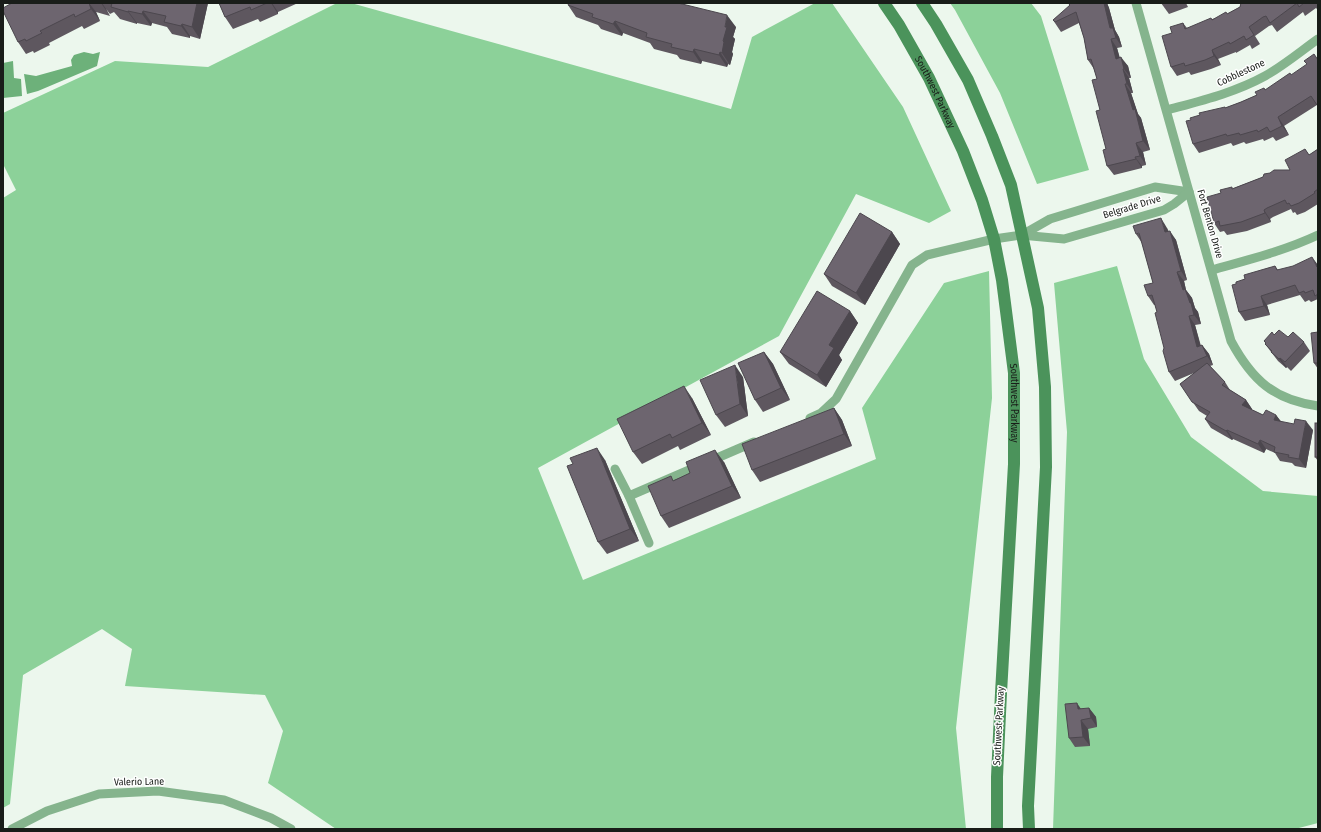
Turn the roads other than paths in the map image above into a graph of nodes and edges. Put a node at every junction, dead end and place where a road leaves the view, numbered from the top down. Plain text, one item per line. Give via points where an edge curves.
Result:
1 (884, 3) edge
2 (922, 3) edge
3 (1136, 3) edge
4 (1318, 39) edge
5 (1166, 110) junction
6 (1189, 192) junction
7 (1021, 235) junction
8 (1318, 235) edge
9 (994, 239) junction
10 (1212, 270) junction
11 (1318, 406) edge
12 (802, 421) edge
13 (761, 439) edge
14 (615, 469) dead end
15 (629, 496) junction
16 (649, 543) dead end
17 (12, 829) edge
18 (291, 829) edge
19 (997, 829) edge
20 (1029, 829) edge

1 - 9 main road, Southwest Parkway via 929,78 963,151
2 - 7 main road via 968,80 992,136 1011,185
3 - 5 street, Fort Benton Drive
4 - 5 street, Cobblestone via 1266,76 1215,98
5 - 6 street, Fort Benton Drive
6 - 7 street, Belgrade Drive via 1155,187 1050,220
6 - 7 street, Belgrade Drive via 1164,210 1064,239
6 - 10 street, Fort Benton Drive
7 - 9 street, Belgrade Drive
7 - 20 main road via 1038,308 1045,387 1046,467 1028,806
8 - 10 street via 1261,257
9 - 12 street, Belgrade Drive via 927,255 912,265 836,399 821,413
9 - 19 main road, Southwest Parkway via 1014,373 1014,464 1000,700
10 - 11 street, Fort Benton Drive via 1231,341 1249,370 1262,384 1277,394 1296,402
13 - 15 street
14 - 15 street
15 - 16 street
17 - 18 street, Valerio Lane via 47,811 99,794 158,791 224,800 271,818

